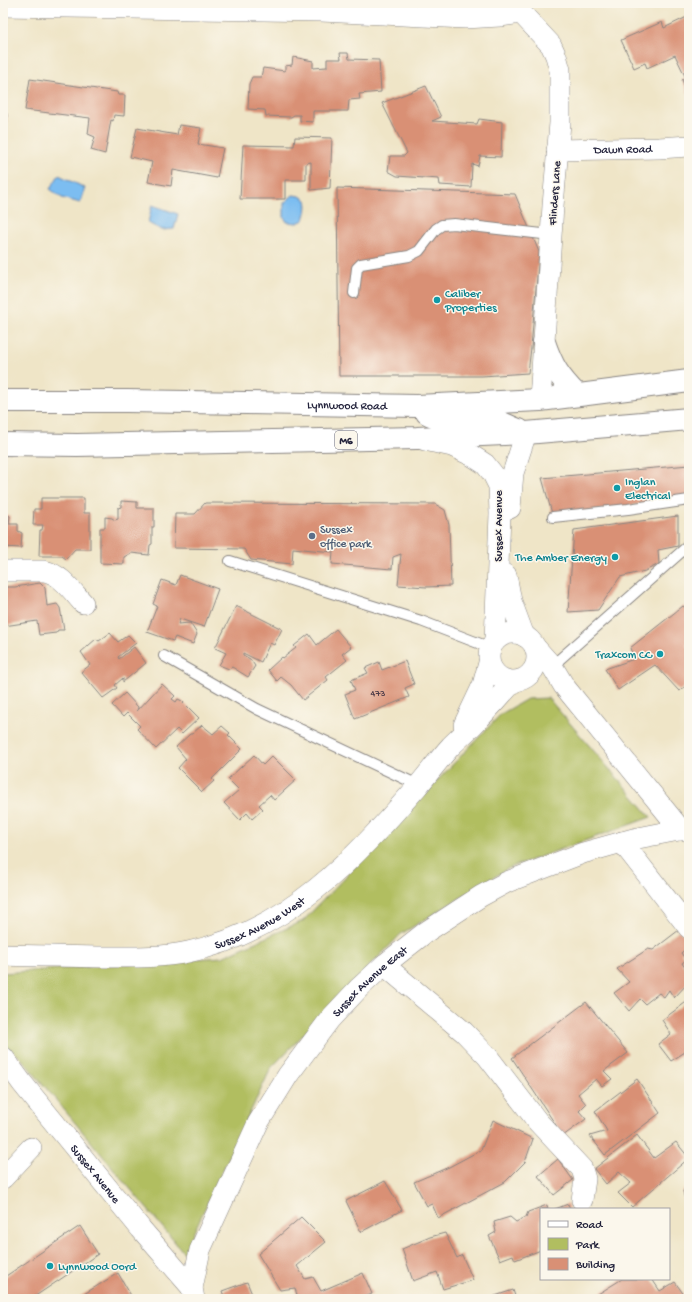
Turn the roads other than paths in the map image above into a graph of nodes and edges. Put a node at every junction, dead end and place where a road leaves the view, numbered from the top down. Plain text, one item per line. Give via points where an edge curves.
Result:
1 (344, 3) edge
2 (3, 6) edge
3 (516, 8) edge
4 (321, 11) junction
5 (689, 146) edge
6 (557, 150) junction
7 (551, 235) junction
8 (354, 293) dead end
9 (544, 342) junction
10 (689, 381) edge
11 (577, 395) junction
12 (540, 400) junction
13 (3, 401) edge
14 (417, 406) junction
15 (689, 419) edge
16 (647, 423) junction
17 (526, 433) junction
18 (417, 438) junction
19 (3, 444) edge
20 (689, 500) edge
21 (553, 517) dead end
22 (689, 545) edge
23 (230, 561) dead end
24 (3, 571) edge
25 (83, 603) dead end
26 (530, 641) junction
27 (492, 651) junction
28 (164, 656) dead end
29 (552, 666) junction
30 (522, 678) junction
31 (564, 686) junction
32 (451, 746) junction
33 (418, 785) junction
34 (685, 829) edge
35 (622, 842) junction
36 (689, 928) edge
37 (3, 955) edge
38 (384, 965) junction
39 (3, 1057) edge
40 (31, 1148) dead end
41 (3, 1178) edge
42 (582, 1200) dead end
43 (193, 1293) edge

1 - 4 street
2 - 4 street
3 - 4 street via 500,16 465,18
3 - 6 street, Flinders Lane via 551,45 556,56 560,70 561,93
5 - 6 street, Dawn Road
6 - 7 street, Flinders Lane
7 - 8 lane via 454,224 442,225 419,251 409,256 361,264 357,268
7 - 9 street, Flinders Lane
9 - 11 main road via 555,369
9 - 12 street, Flinders Lane
10 - 11 main road, Lynnwood Road
11 - 12 main road, Lynnwood Road
12 - 14 main road, Lynnwood Road
12 - 16 main road via 548,415 558,420 617,415
13 - 14 main road, Lynnwood Road
14 - 17 main road via 435,417 456,420 488,419
15 - 16 main road, M6
16 - 17 main road, M6
17 - 18 main road, M6
17 - 26 street, Sussex Avenue via 513,473 506,576 514,612
18 - 19 main road, M6 via 77,445
18 - 27 street, Sussex Avenue via 452,446 471,455 485,464 499,486 500,514
20 - 21 lane
22 - 29 lane
23 - 27 lane via 421,621
24 - 25 street via 51,572
26 - 27 street via 516,633 501,636
26 - 29 street, Sussex Avenue
26 - 30 street via 537,655 537,663
27 - 30 street via 492,670 498,676 505,680
27 - 32 street, Sussex Avenue via 469,718
28 - 33 lane via 257,709
29 - 31 street, Sussex Avenue
30 - 31 street, Sussex Avenue via 549,679
30 - 32 street
31 - 34 street, Sussex Avenue
32 - 33 street, Sussex Avenue West
33 - 37 street, Sussex Avenue West via 336,873 287,912 247,934 188,952 165,955
34 - 35 street, Sussex Avenue East
35 - 36 street
35 - 38 street, Sussex Avenue East via 583,853 507,882 426,932
38 - 42 street via 464,1032 488,1057 538,1122 582,1169 585,1179
38 - 43 street, Sussex Avenue East via 330,1019 270,1102 200,1250
39 - 43 street, Sussex Avenue
40 - 41 street

